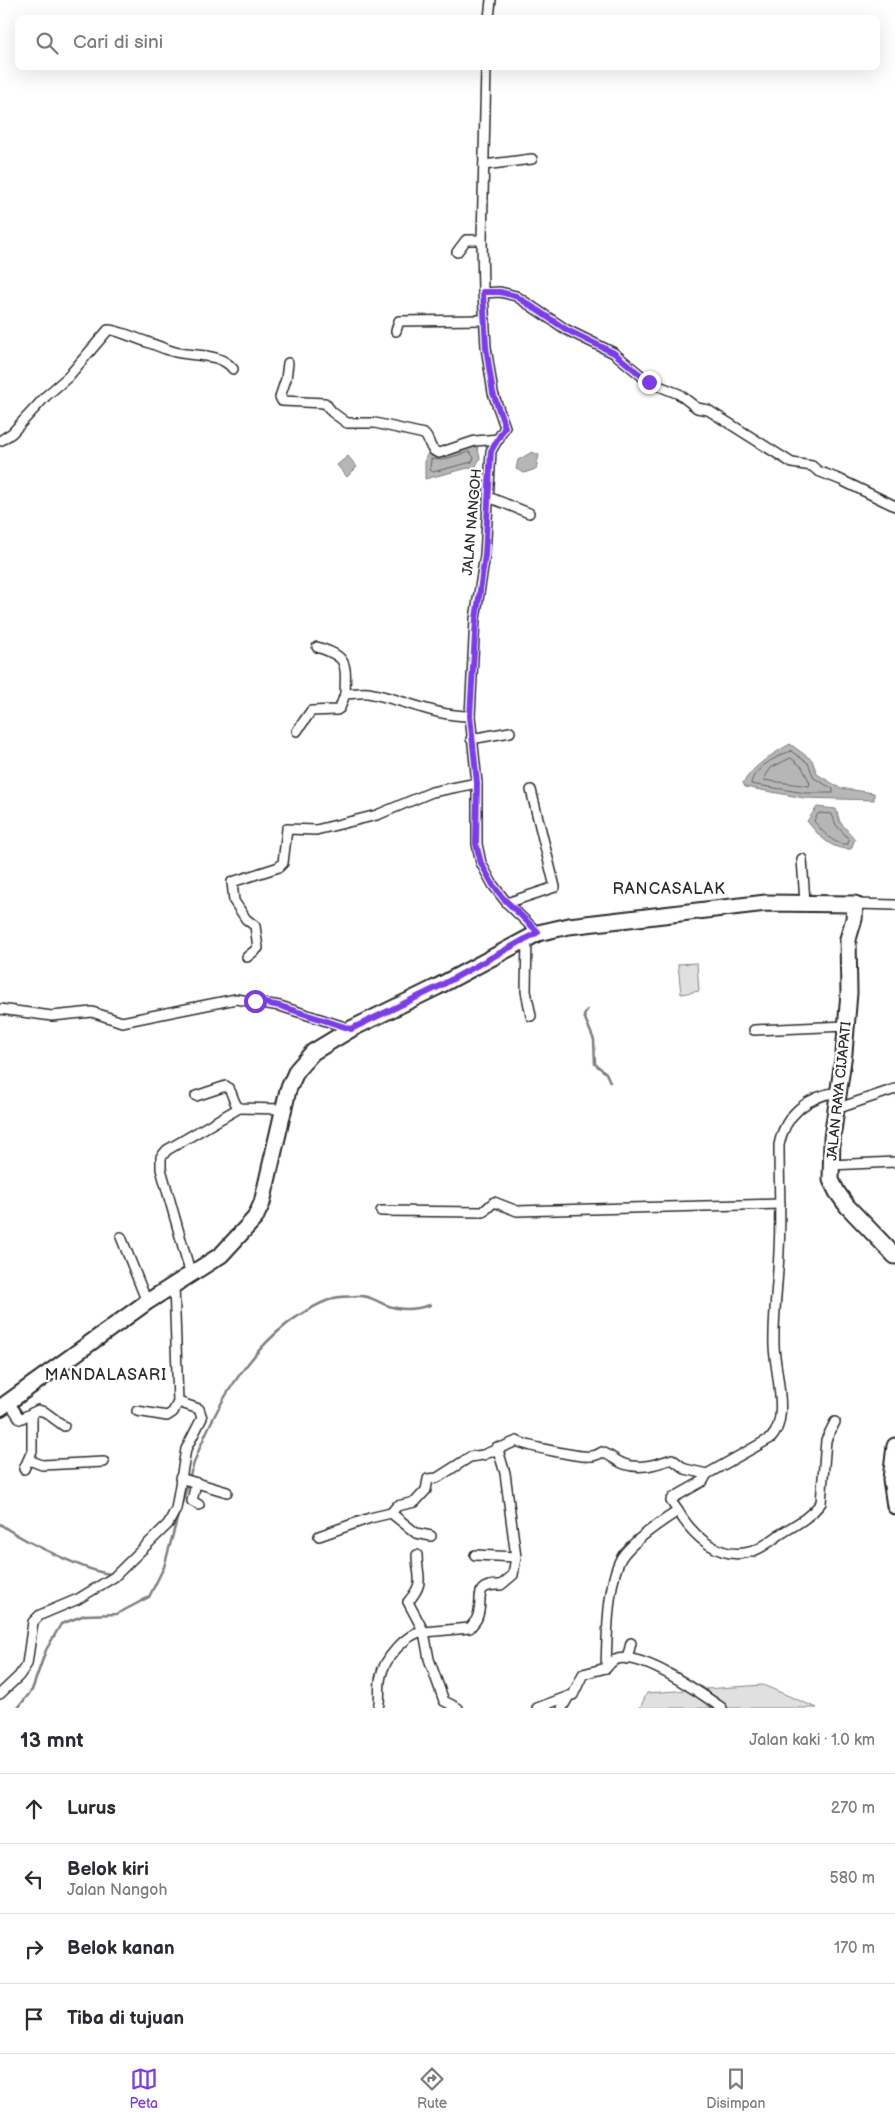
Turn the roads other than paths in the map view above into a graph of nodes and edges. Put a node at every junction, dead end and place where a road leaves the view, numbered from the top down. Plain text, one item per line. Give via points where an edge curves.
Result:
1 (491, 0) edge
2 (489, 15) edge
3 (486, 70) edge
4 (532, 159) dead end
5 (484, 165) junction
6 (482, 240) junction
7 (456, 252) dead end
8 (483, 292) junction
9 (485, 320) junction
10 (396, 331) dead end
11 (288, 363) dead end
12 (233, 369) dead end
13 (499, 439) junction
14 (0, 441) edge
15 (488, 497) junction
16 (895, 506) edge
17 (529, 513) dead end
18 (317, 647) dead end
19 (345, 694) junction
20 (470, 716) junction
21 (297, 731) dead end
22 (510, 732) dead end
23 (471, 739) junction
24 (477, 783) junction
25 (531, 790) dead end
26 (802, 859) dead end
27 (806, 902) junction
28 (508, 903) junction
29 (855, 904) junction
30 (895, 904) edge
31 (532, 935) junction
32 (247, 957) dead end
33 (0, 1010) edge
34 (531, 1016) dead end
35 (840, 1026) junction
36 (351, 1029) junction
37 (754, 1030) dead end
38 (895, 1089) edge
39 (838, 1092) junction
40 (196, 1096) dead end
41 (239, 1108) junction
42 (836, 1108) junction
43 (283, 1109) junction
44 (895, 1162) edge
45 (830, 1165) junction
46 (780, 1204) junction
47 (381, 1211) dead end
48 (121, 1237) dead end
49 (895, 1256) edge
50 (191, 1275) junction
51 (174, 1285) junction
52 (147, 1302) junction
53 (178, 1402) junction
54 (4, 1405) edge
55 (137, 1411) dead end
56 (32, 1412) junction
57 (835, 1422) dead end
58 (64, 1426) dead end
59 (895, 1446) edge
60 (497, 1448) junction
61 (29, 1460) junction
62 (104, 1462) dead end
63 (24, 1469) dead end
64 (707, 1474) junction
65 (182, 1478) junction
66 (195, 1482) junction
67 (227, 1492) dead end
68 (199, 1505) dead end
69 (895, 1506) edge
70 (678, 1511) junction
71 (391, 1513) junction
72 (319, 1536) dead end
73 (431, 1536) dead end
74 (417, 1555) dead end
75 (475, 1555) dead end
76 (516, 1557) junction
77 (424, 1631) junction
78 (631, 1643) dead end
79 (627, 1659) junction
80 (606, 1668) junction
81 (0, 1694) edge
82 (570, 1696) junction
83 (378, 1708) edge
84 (458, 1708) edge
85 (538, 1708) edge
86 (562, 1708) edge
87 (722, 1708) edge

1 - 2 street
3 - 5 street, JALAN NANGOH
4 - 5 street
5 - 6 street, JALAN NANGOH
6 - 7 street via 466,240
6 - 8 street, JALAN NANGOH
8 - 9 street, JALAN NANGOH
8 - 16 street via 516,296 567,330 614,353 649,382 680,394 792,463 812,466
9 - 10 street via 399,322
9 - 13 street, JALAN NANGOH via 493,393 505,427
11 - 13 street via 280,397 282,401 322,402 347,423 375,423 424,434 429,445 439,453 475,441
12 - 14 street via 217,358 176,352 113,328 12,433
13 - 15 street, JALAN NANGOH via 491,451
15 - 17 street
15 - 20 street, JALAN NANGOH via 485,555 476,611
18 - 19 street via 337,654 342,660
19 - 20 street via 366,693 430,712
19 - 21 street via 340,708 311,711
20 - 23 street, JALAN NANGOH
22 - 23 street
23 - 24 street, JALAN NANGOH
24 - 28 street, JALAN NANGOH via 479,856 487,874
24 - 32 street via 432,792 377,815 316,830 287,829 283,862 279,867 232,882 234,900 256,930 258,948
25 - 28 street via 555,887
26 - 27 street
27 - 29 main road
27 - 31 main road via 766,903 576,924
28 - 31 street, JALAN NANGOH
29 - 30 street
29 - 35 main road, JALAN RAYA CIJAPATI via 847,948 850,981
31 - 34 street via 526,991
31 - 36 main road via 438,987
33 - 36 street via 52,1016 92,1012 122,1022 236,999 280,1006
35 - 37 street
35 - 39 main road, JALAN RAYA CIJAPATI via 844,1053
36 - 43 main road via 305,1059 288,1090
38 - 42 street
39 - 42 main road, JALAN RAYA CIJAPATI
39 - 46 street via 808,1101 781,1133
40 - 41 street via 229,1087
41 - 43 street
41 - 50 street via 167,1150 161,1157 161,1169
42 - 45 main road, JALAN RAYA CIJAPATI
43 - 50 main road via 262,1203 255,1218 221,1255
44 - 45 street
45 - 49 main road, JALAN RAYA CIJAPATI via 831,1180 837,1192
46 - 47 street via 517,1211 494,1202 483,1212
46 - 64 street via 774,1346 779,1375 780,1424 771,1438
48 - 52 street
50 - 51 main road
51 - 52 main road
51 - 53 street
52 - 54 main road
53 - 55 street via 167,1416
53 - 65 street via 199,1409 202,1416 186,1449
54 - 56 street via 20,1419
56 - 58 street via 45,1412
56 - 61 street
57 - 70 street via 826,1440 821,1503 806,1519 753,1551 729,1552 704,1544 686,1526
59 - 69 main road via 891,1479
60 - 64 street via 517,1441 542,1450 553,1449 585,1456 602,1452 623,1464 641,1467 672,1459 686,1469
60 - 71 street via 470,1457 437,1478 428,1479 420,1498 397,1506
60 - 76 street via 505,1473
61 - 62 street via 42,1465
61 - 63 street
64 - 70 street via 703,1481 672,1500
65 - 66 street
65 - 81 street via 176,1509 168,1524 114,1577 78,1599 40,1615 33,1622 27,1664
66 - 67 street
66 - 68 street via 192,1501
70 - 80 street via 654,1527 621,1558 607,1615
71 - 72 street
71 - 73 street via 416,1533
74 - 77 street via 420,1580 418,1589 408,1602
75 - 76 street
76 - 77 street via 512,1577 501,1585 489,1584 479,1595 478,1616 470,1628
77 - 83 street via 408,1639 385,1666 381,1674
77 - 84 street via 429,1659 442,1696 447,1704
78 - 79 street
79 - 80 street via 614,1660
79 - 87 street via 681,1679
80 - 82 street via 583,1674
82 - 85 street
82 - 86 street

